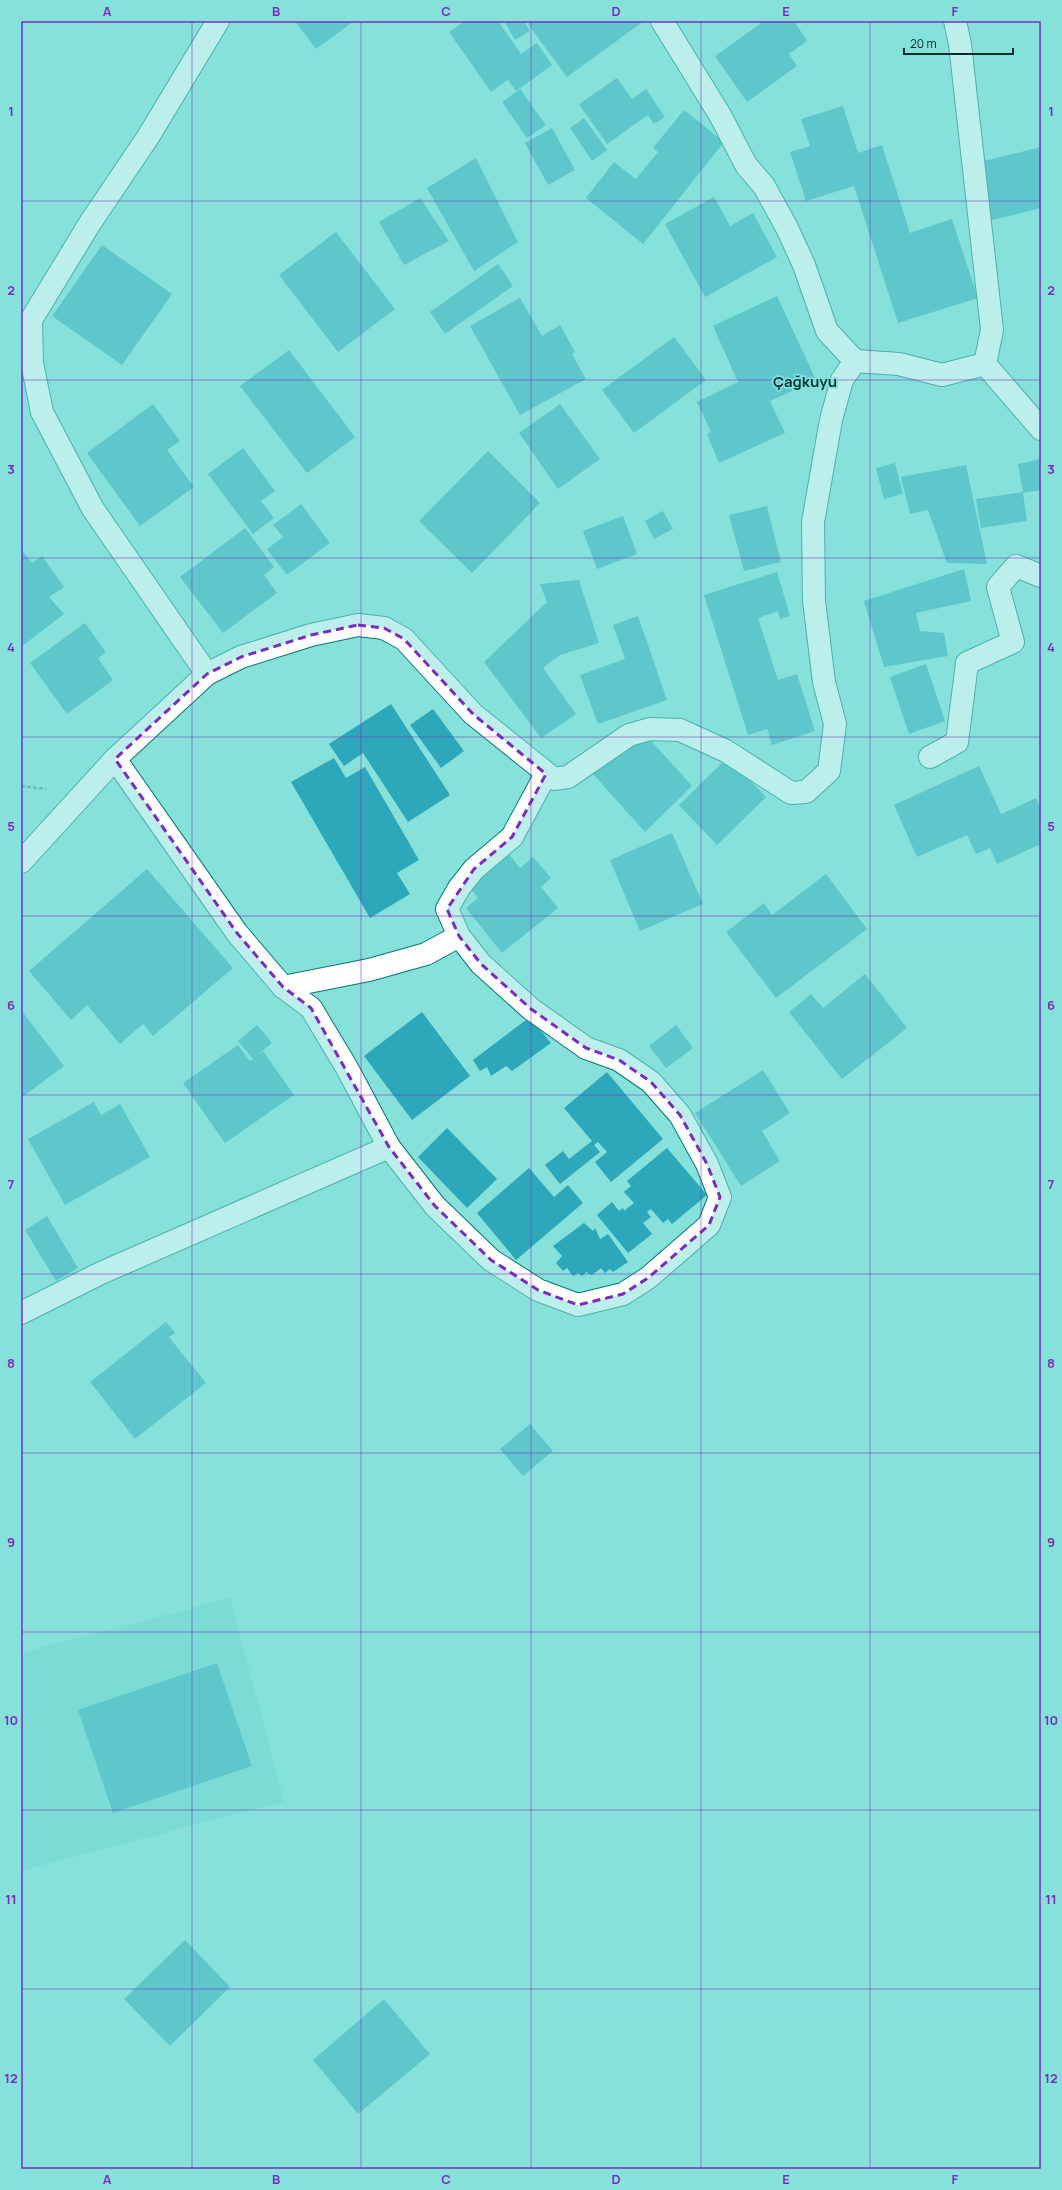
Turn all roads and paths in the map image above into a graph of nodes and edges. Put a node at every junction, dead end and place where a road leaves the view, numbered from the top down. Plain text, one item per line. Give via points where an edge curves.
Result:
1 (218, 21) edge
2 (662, 21) edge
3 (955, 21) edge
4 (855, 361) junction
5 (985, 364) junction
6 (1041, 429) edge
7 (1041, 576) edge
8 (207, 674) junction
9 (930, 758) dead end
10 (115, 759) junction
11 (546, 774) junction
12 (21, 862) edge
13 (459, 936) junction
14 (283, 987) junction
15 (389, 1147) junction
16 (21, 1313) edge

1 - 8 street via 148,137 90,223 31,320 32,363 42,412 93,509
2 - 4 street via 720,115 746,165 764,186 787,228 804,265 827,331
3 - 5 street via 960,44 992,330
4 - 5 street via 899,364 942,375
4 - 11 street via 842,380 831,420 812,522 815,608 824,682 836,724 829,771 806,792 791,793 726,751 680,730 650,729 630,734 568,777 554,778
5 - 6 street
7 - 9 street via 1016,566 998,587 1013,642 967,662 957,742
8 - 10 street
8 - 11 street via 242,657 311,635 358,625 384,628 404,638 474,714
10 - 12 street
10 - 14 street via 237,933
11 - 13 street via 512,836 474,869 447,909
13 - 14 street via 426,954 369,970
13 - 15 street via 480,964 531,1009 586,1048 619,1060 651,1082 680,1115 707,1164 720,1197 709,1225 648,1278 623,1294 578,1305 538,1290 491,1260 435,1206
14 - 15 street via 311,1008 347,1068
15 - 16 street via 101,1273

